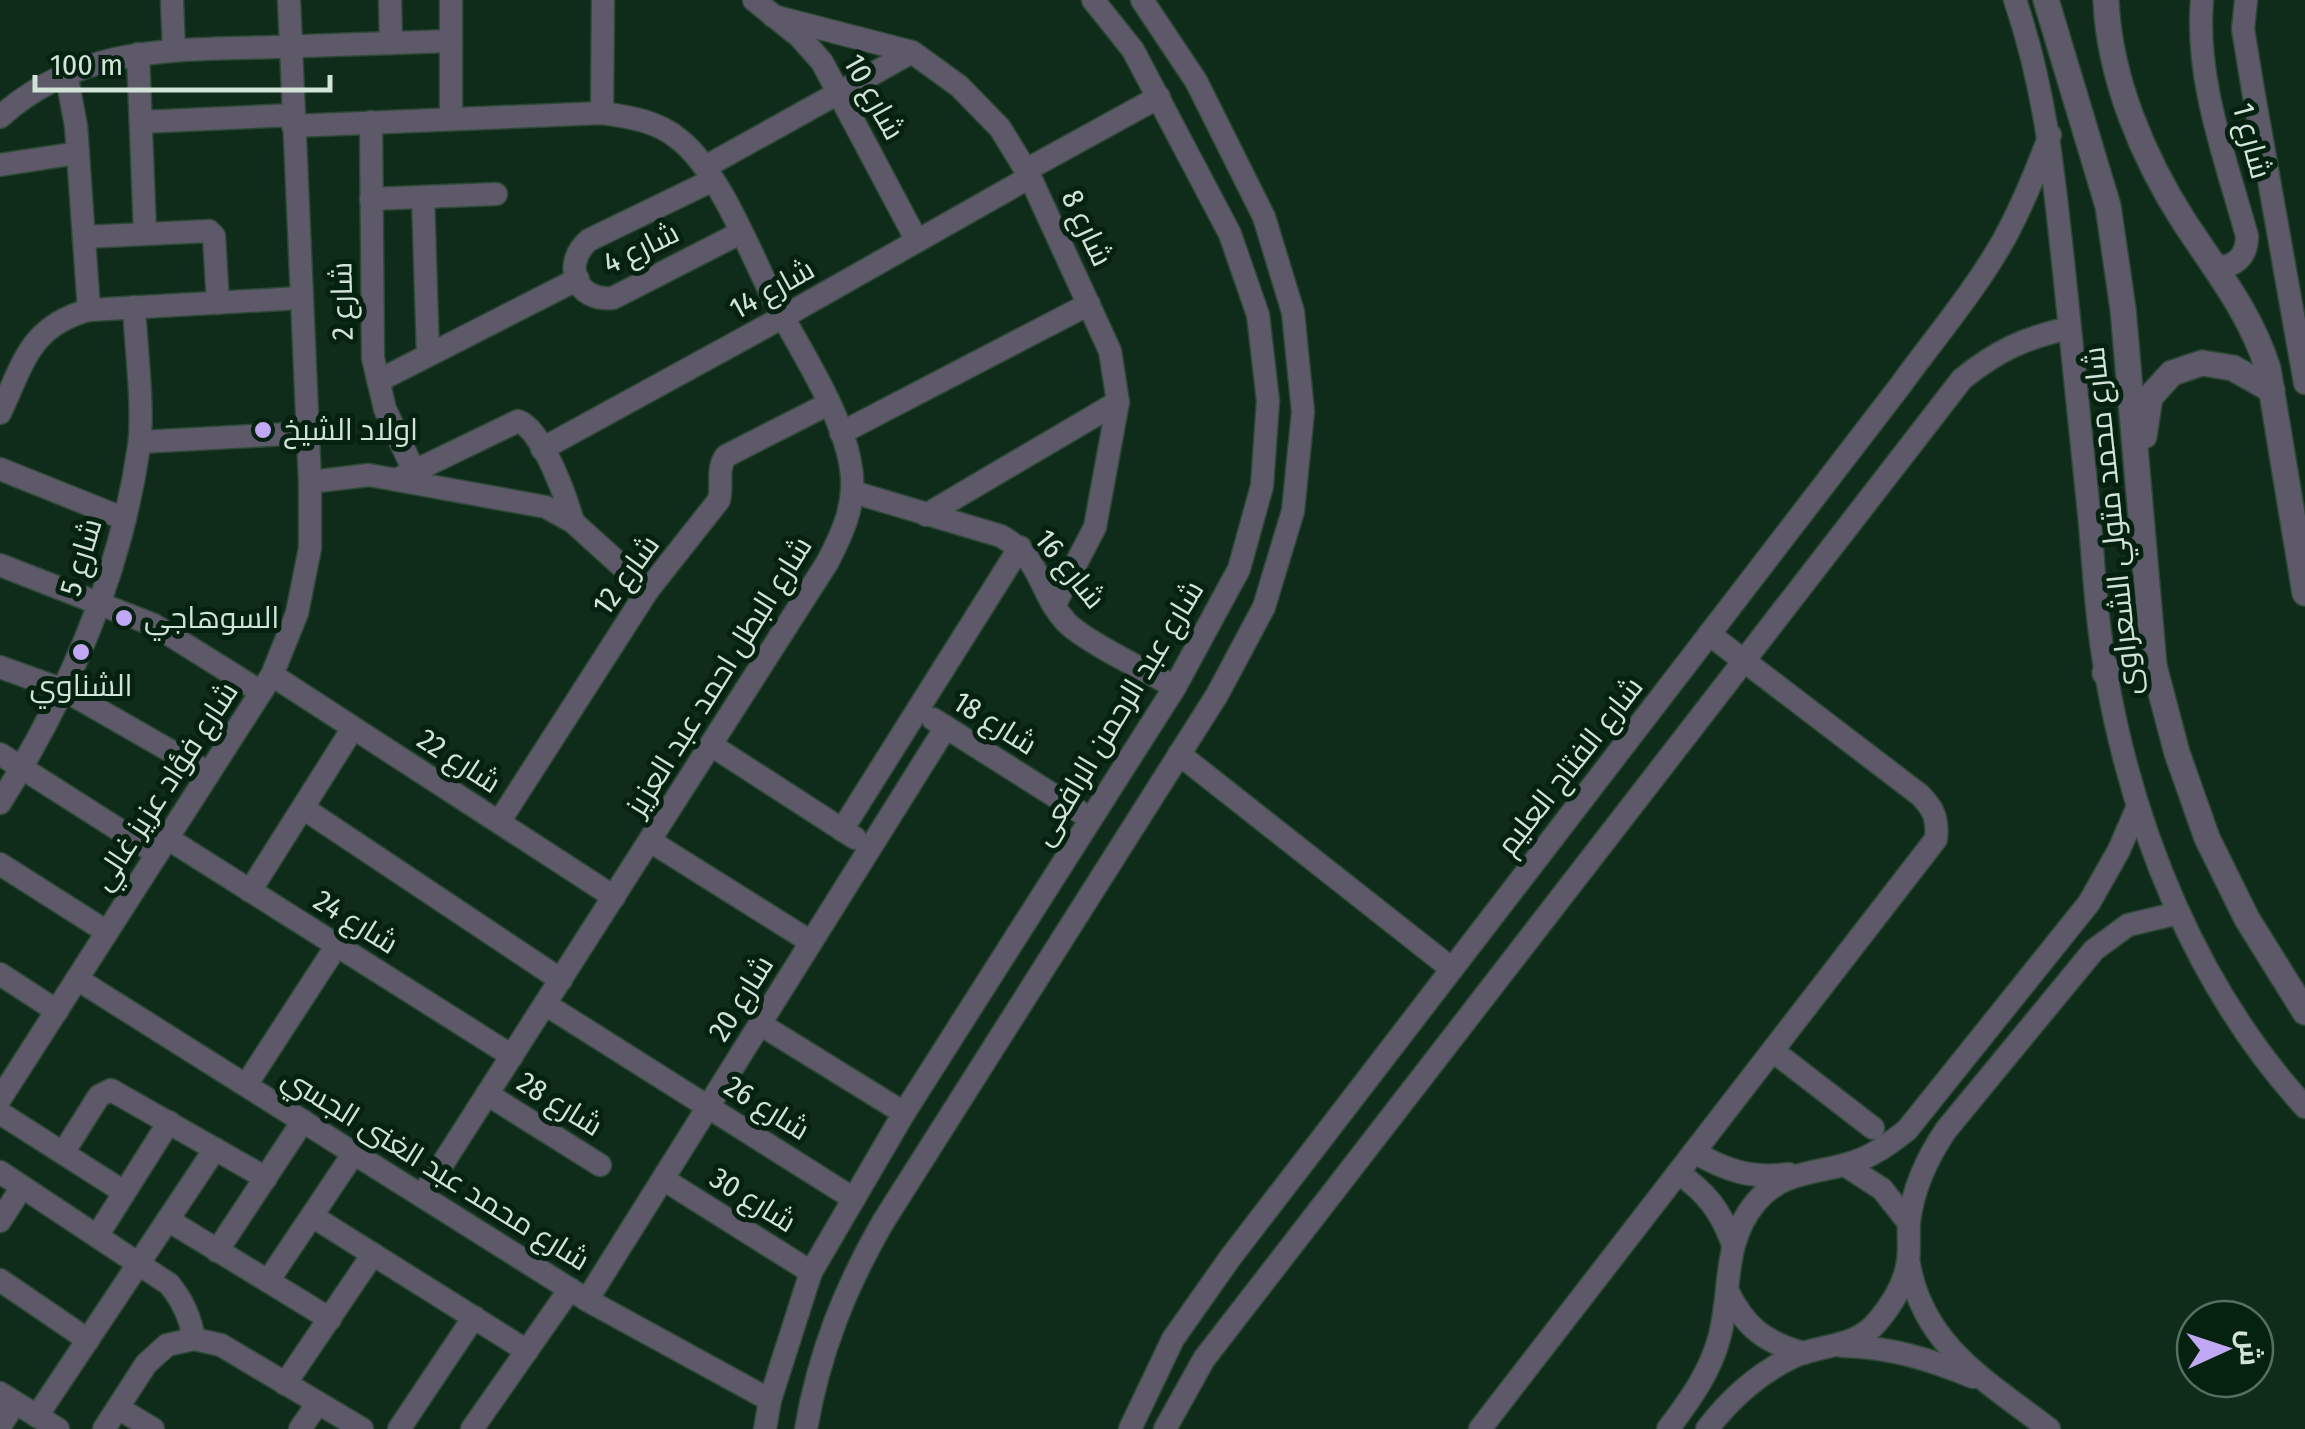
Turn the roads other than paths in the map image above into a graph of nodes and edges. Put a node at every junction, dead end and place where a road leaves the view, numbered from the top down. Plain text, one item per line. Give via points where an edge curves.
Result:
1 (172, 0) edge
2 (289, 0) edge
3 (390, 0) edge
4 (452, 0) edge
5 (602, 0) edge
6 (754, 0) edge
7 (1092, 0) edge
8 (1142, 0) edge
9 (2015, 0) edge
10 (2046, 0) edge
11 (2106, 0) edge
12 (2202, 0) edge
13 (2246, 0) edge
14 (773, 16) junction
15 (452, 41) junction
16 (392, 43) junction
17 (290, 46) junction
18 (174, 50) junction
19 (912, 52) junction
20 (138, 54) junction
21 (66, 73) junction
22 (839, 93) junction
23 (1159, 97) junction
24 (602, 113) junction
25 (0, 118) edge
26 (451, 119) junction
27 (293, 120) junction
28 (141, 122) junction
29 (370, 122) junction
30 (2050, 135) junction
31 (78, 153) junction
32 (0, 165) edge
33 (709, 174) junction
34 (1028, 174) junction
35 (496, 194) dead end
36 (423, 197) junction
37 (370, 199) junction
38 (145, 233) junction
39 (740, 233) junction
40 (84, 237) junction
41 (917, 242) junction
42 (2210, 260) junction
43 (578, 280) junction
44 (301, 298) junction
45 (218, 303) junction
46 (1089, 304) junction
47 (134, 307) junction
48 (89, 310) junction
49 (783, 318) junction
50 (2070, 328) junction
51 (428, 355) junction
52 (378, 381) junction
53 (2305, 383) edge
54 (2272, 390) junction
55 (1118, 402) junction
56 (828, 404) junction
57 (0, 414) edge
58 (308, 433) junction
59 (840, 434) junction
60 (140, 442) junction
61 (542, 449) junction
62 (0, 469) edge
63 (407, 475) junction
64 (2138, 477) junction
65 (310, 482) junction
66 (853, 492) junction
67 (1813, 499) junction
68 (926, 514) junction
69 (124, 519) junction
70 (573, 522) junction
71 (1848, 527) junction
72 (1020, 547) junction
73 (0, 565) edge
74 (648, 590) junction
75 (2305, 592) edge
76 (100, 603) junction
77 (1054, 606) junction
78 (1709, 634) junction
79 (1744, 661) junction
80 (2154, 666) junction
81 (0, 667) edge
82 (2106, 673) junction
83 (266, 683) junction
84 (1175, 686) junction
85 (64, 690) junction
86 (918, 710) junction
87 (946, 727) junction
88 (353, 728) junction
89 (711, 745) junction
90 (0, 754) edge
91 (1179, 754) junction
92 (22, 768) junction
93 (209, 773) junction
94 (0, 803) edge
95 (2138, 806) junction
96 (302, 808) junction
97 (1091, 818) junction
98 (499, 822) junction
99 (842, 830) junction
100 (650, 840) junction
101 (162, 846) junction
102 (870, 848) junction
103 (0, 864) edge
104 (250, 891) junction
105 (614, 897) junction
106 (2179, 913) junction
107 (107, 932) junction
108 (811, 942) junction
109 (336, 945) junction
110 (1452, 969) junction
111 (0, 974) edge
112 (77, 979) junction
113 (561, 980) junction
114 (545, 1004) junction
115 (57, 1010) junction
116 (2305, 1012) edge
117 (760, 1024) junction
118 (1773, 1051) junction
119 (512, 1056) junction
120 (246, 1085) junction
121 (488, 1094) junction
122 (0, 1099) edge
123 (708, 1106) junction
124 (2305, 1107) edge
125 (0, 1113) edge
126 (904, 1113) junction
127 (303, 1121) junction
128 (169, 1122) junction
129 (1873, 1128) dead end
130 (215, 1149) junction
131 (1694, 1152) junction
132 (63, 1153) junction
133 (354, 1154) junction
134 (600, 1165) dead end
135 (1844, 1165) junction
136 (0, 1172) edge
137 (1678, 1173) junction
138 (1797, 1173) junction
139 (266, 1178) junction
140 (662, 1180) junction
141 (22, 1187) junction
142 (860, 1189) junction
143 (124, 1192) junction
144 (422, 1196) junction
145 (898, 1198) junction
146 (312, 1216) junction
147 (168, 1220) junction
148 (0, 1221) edge
149 (1909, 1223) junction
150 (96, 1236) junction
151 (1732, 1242) junction
152 (218, 1251) junction
153 (373, 1254) junction
154 (1908, 1261) junction
155 (139, 1264) junction
156 (812, 1272) junction
157 (0, 1280) edge
158 (268, 1281) junction
159 (1727, 1290) junction
160 (578, 1294) junction
161 (474, 1317) junction
162 (330, 1319) junction
163 (194, 1339) junction
164 (88, 1340) junction
165 (1842, 1346) junction
166 (526, 1351) junction
167 (1804, 1352) junction
168 (286, 1384) junction
169 (1990, 1384) junction
170 (8, 1398) edge
171 (770, 1400) junction
172 (318, 1403) junction
173 (118, 1408) junction
174 (37, 1416) junction
175 (0, 1426) edge
176 (58, 1429) edge
177 (104, 1429) edge
178 (154, 1429) edge
179 (300, 1429) edge
180 (362, 1429) edge
181 (399, 1429) edge
182 (472, 1429) edge
183 (765, 1429) edge
184 (806, 1429) edge
185 (1130, 1429) edge
186 (1165, 1429) edge
187 (1480, 1429) edge
188 (1668, 1429) edge
189 (1707, 1429) edge
190 (2050, 1429) edge

1 - 18 street
2 - 17 street, شارع فؤاد عزيز غالي
3 - 16 street
4 - 15 street
5 - 24 street
6 - 14 street, شارع 10
7 - 23 street, شارع عبد الرحمن الرافعى
8 - 91 street via 1196,81 1264,217 1293,312 1303,412 1293,511 1264,606
9 - 30 street
10 - 64 street, شارع محمد متولي الشعراوى via 2108,206
11 - 42 street via 2107,33 2126,102 2182,218
12 - 42 street, شارع 1 via 2203,65 2247,236 2244,253 2232,265 2216,267
13 - 53 street, شارع 1 via 2252,90
14 - 19 street, شارع 8
14 - 22 street, شارع 10 via 822,62
15 - 16 street
15 - 26 street
16 - 17 street
17 - 18 street
17 - 27 street, شارع فؤاد عزيز غالي
18 - 20 street
19 - 22 street, شارع 4
19 - 34 street, شارع 8 via 960,86 1000,128
20 - 21 street
20 - 28 street
21 - 25 street
21 - 31 street
22 - 33 street, شارع 4
22 - 41 street, شارع 10
23 - 34 street, شارع 14
23 - 84 street, شارع عبد الرحمن الرافعى via 1230,234 1258,316 1268,401 1262,486 1239,569
24 - 26 street, شارع البطل احمد عبد العزيز
24 - 33 street, شارع البطل احمد عبد العزيز via 644,119 680,139
26 - 29 street, شارع البطل احمد عبد العزيز
27 - 28 street, شارع البطل احمد عبد العزيز
27 - 29 street, شارع البطل احمد عبد العزيز
27 - 44 street, شارع فؤاد عزيز غالي
28 - 38 street
29 - 37 street, شارع 2
30 - 50 street
30 - 67 street, شارع الفتاح العليم via 2000,245
31 - 32 street
31 - 40 street
33 - 39 street, شارع البطل احمد عبد العزيز
33 - 43 street, شارع 4 via 589,240 577,250
34 - 41 street, شارع 14
34 - 46 street, شارع 8
35 - 36 street
36 - 37 street
36 - 51 street
37 - 52 street, شارع 2
38 - 40 street
38 - 45 street via 209,231
39 - 43 street, شارع 4 via 613,298 598,300
39 - 49 street, شارع البطل احمد عبد العزيز
40 - 48 street
41 - 49 street, شارع 14
42 - 54 street via 2257,334
43 - 51 street
44 - 45 street
44 - 58 street, شارع فؤاد عزيز غالي
45 - 47 street
46 - 55 street, شارع 8 via 1110,351
46 - 59 street
47 - 48 street
47 - 60 street, شارع 5
48 - 57 street via 62,317 41,334
49 - 56 street, شارع البطل احمد عبد العزيز
49 - 61 street, شارع 14
50 - 71 street via 1994,354 1962,379
50 - 82 street
51 - 52 street
52 - 63 street, شارع 2
54 - 64 street via 2234,368 2202,363 2172,373 2150,396
54 - 75 street
55 - 68 street
55 - 77 street, شارع 8 via 1095,527
56 - 59 street, شارع البطل احمد عبد العزيز
56 - 74 street, شارع 12 via 726,456 719,500
58 - 60 street
58 - 65 street, شارع فؤاد عزيز غالي
59 - 66 street, شارع البطل احمد عبد العزيز
60 - 69 street, شارع 5
61 - 63 street via 518,421
61 - 70 street
62 - 69 street
63 - 65 street
63 - 70 street via 531,504
64 - 80 street, شارع محمد متولي الشعراوى
65 - 83 street, شارع فؤاد عزيز غالي via 310,548 300,597
66 - 68 street, شارع 16
66 - 89 street, شارع البطل احمد عبد العزيز via 845,530 827,564
67 - 71 street
67 - 78 street, شارع الفتاح العليم
68 - 72 street, شارع 16
69 - 76 street, شارع 5
70 - 74 street
71 - 79 street
72 - 77 street, شارع 16
72 - 86 street
73 - 76 street, شارع 22
74 - 98 street, شارع 12
76 - 83 street, شارع 22
76 - 85 street, شارع 5
77 - 84 street, شارع 16 via 1068,624
78 - 79 street
78 - 110 street, شارع الفتاح العليم
79 - 118 street via 1920,795 1937,822 1926,853
79 - 186 street via 1204,1360
80 - 82 street
80 - 116 street, شارع محمد متولي الشعراوى via 2176,753 2208,838 2247,919
81 - 85 street
82 - 95 street
83 - 88 street, شارع 22
83 - 93 street, شارع فؤاد عزيز غالي
84 - 97 street, شارع عبد الرحمن الرافعى
85 - 92 street, شارع 5
85 - 93 street
86 - 87 street, شارع 18
86 - 99 street
87 - 97 street, شارع 18
87 - 102 street, شارع 20
88 - 96 street
88 - 98 street, شارع 22
89 - 99 street
89 - 100 street, شارع البطل احمد عبد العزيز
90 - 92 street, شارع 24
91 - 110 street
91 - 145 street
92 - 94 street, شارع 5
92 - 101 street, شارع 24
93 - 101 street, شارع فؤاد عزيز غالي
95 - 106 street
95 - 135 street via 2090,903 1935,1097 1888,1145
96 - 104 street
96 - 113 street
97 - 126 street, شارع عبد الرحمن الرافعى
98 - 105 street, شارع 22
99 - 102 street
100 - 105 street, شارع البطل احمد عبد العزيز
100 - 108 street
101 - 104 street, شارع 24
101 - 107 street, شارع فؤاد عزيز غالي
102 - 108 street, شارع 20
103 - 107 street
104 - 109 street, شارع 24
105 - 113 street, شارع البطل احمد عبد العزيز
106 - 124 street via 2223,997
106 - 149 street via 2128,926 2094,950 1946,1130 1922,1174
107 - 112 street, شارع فؤاد عزيز غالي
108 - 117 street, شارع 20
109 - 119 street, شارع 24
109 - 120 street
110 - 185 street, شارع الفتاح العليم via 1230,1258 1173,1340
111 - 115 street
112 - 115 street, شارع فؤاد عزيز غالي
112 - 120 street, شارع محمد عبد الغنى الجسي
113 - 114 street, شارع البطل احمد عبد العزيز
114 - 119 street, شارع البطل احمد عبد العزيز
114 - 123 street, شارع 26
115 - 122 street, شارع فؤاد عزيز غالي
117 - 123 street, شارع 20
117 - 126 street
118 - 129 street
118 - 131 street
119 - 121 street, شارع البطل احمد عبد العزيز
120 - 127 street, شارع محمد عبد الغنى الجسي
121 - 134 street, شارع 28
121 - 144 street, شارع البطل احمد عبد العزيز
123 - 140 street, شارع 20
123 - 142 street, شارع 26
125 - 132 street
126 - 142 street, شارع عبد الرحمن الرافعى
127 - 133 street, شارع محمد عبد الغنى الجسي
127 - 139 street
128 - 130 street
128 - 132 street via 104,1091
128 - 143 street
130 - 139 street
130 - 147 street
131 - 137 street
131 - 138 street via 1726,1170 1761,1178
132 - 143 street
133 - 144 street, شارع محمد عبد الغنى الجسي
133 - 146 street
135 - 138 street
135 - 149 street via 1882,1189
136 - 141 street
137 - 151 street via 1721,1213
137 - 187 street
138 - 151 street via 1757,1200
139 - 152 street
140 - 156 street, شارع 30
140 - 160 street, شارع 20
141 - 148 street
141 - 150 street
142 - 145 street, شارع 26
142 - 156 street, شارع عبد الرحمن الرافعى
143 - 150 street
144 - 160 street, شارع محمد عبد الغنى الجسي
145 - 184 street via 850,1281 825,1344
146 - 153 street
146 - 158 street
147 - 152 street
147 - 155 street
149 - 154 street
150 - 155 street
151 - 159 street
152 - 158 street
153 - 161 street
153 - 162 street
154 - 165 street via 1897,1297 1874,1326
154 - 169 street via 1923,1315
155 - 163 street via 182,1300
155 - 164 street
156 - 171 street, شارع عبد الرحمن الرافعى
157 - 164 street
158 - 162 street
159 - 167 street via 1756,1333
159 - 188 street via 1712,1359
160 - 166 street, شارع 20
160 - 171 street, شارع محمد عبد الغنى الجسي
161 - 166 street
161 - 181 street
162 - 168 street
163 - 168 street via 221,1346
163 - 173 street via 167,1346 146,1364
164 - 174 street
165 - 167 street
165 - 169 street via 1912,1354
166 - 182 street, شارع 20
167 - 189 street via 1759,1378
168 - 172 street
169 - 190 street
170 - 174 street
170 - 175 street
171 - 183 street, شارع عبد الرحمن الرافعى
172 - 179 street
172 - 180 street
173 - 177 street
173 - 178 street
174 - 176 street

